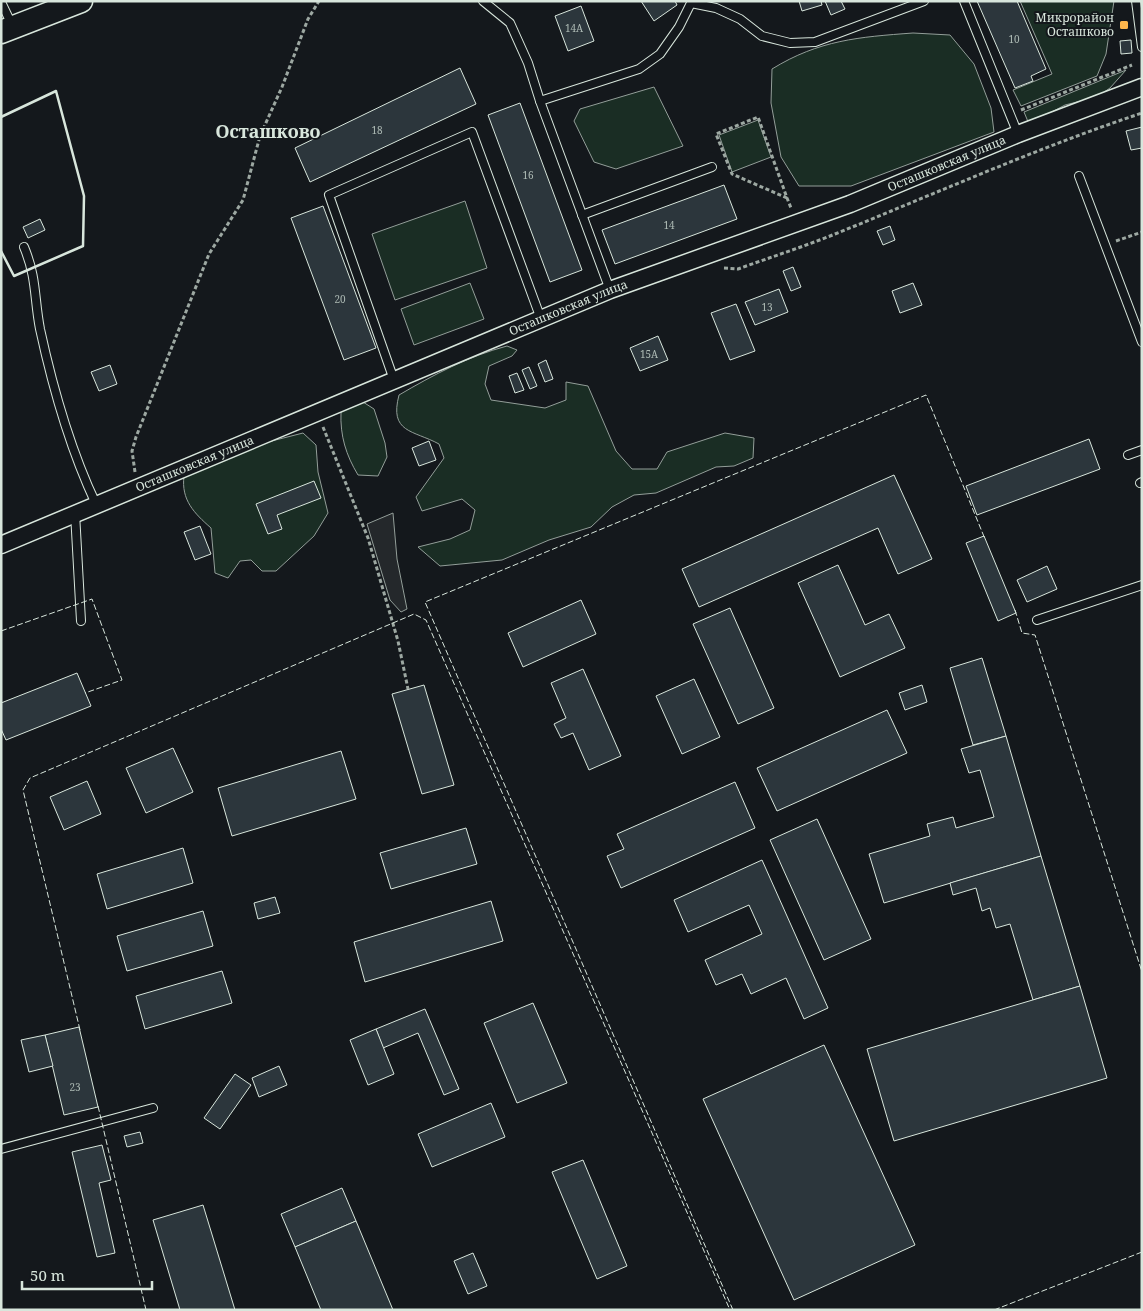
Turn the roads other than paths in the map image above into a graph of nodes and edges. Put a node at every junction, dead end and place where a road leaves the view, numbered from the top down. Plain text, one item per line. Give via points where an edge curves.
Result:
1 (81, 1) edge
2 (484, 1) edge
3 (924, 1) edge
4 (964, 1) edge
5 (1136, 1) edge
6 (1, 2) edge
7 (692, 2) edge
8 (7, 29) edge
9 (1142, 47) edge
10 (1142, 87) edge
11 (540, 101) junction
12 (1018, 134) junction
13 (712, 168) dead end
14 (1079, 176) dead end
15 (582, 216) junction
16 (24, 247) dead end
17 (610, 290) junction
18 (541, 319) junction
19 (1142, 342) edge
20 (394, 380) junction
21 (1142, 450) edge
22 (1128, 456) dead end
23 (96, 504) junction
24 (75, 513) junction
25 (1, 545) edge
26 (1142, 585) edge
27 (1037, 620) dead end
28 (81, 621) dead end
29 (153, 1108) dead end
30 (1, 1149) edge

1 - 8 street
2 - 11 lane via 510,23
3 - 7 lane via 815,42 790,43 762,36 740,19
4 - 12 lane
5 - 9 lane
6 - 8 lane
7 - 11 lane via 660,54 639,69
10 - 12 street, Осташковская улица
11 - 15 lane
12 - 17 street, Осташковская улица via 850,204
13 - 15 lane
14 - 19 lane
15 - 17 lane
16 - 23 lane via 33,268 39,326 50,372 84,478
17 - 18 street, Осташковская улица
18 - 20 street, Осташковская улица
18 - 20 lane via 472,132 329,195
20 - 23 street, Осташковская улица
21 - 22 lane
23 - 24 street, Осташковская улица
24 - 25 street, Осташковская улица
24 - 28 lane
26 - 27 lane
29 - 30 lane

